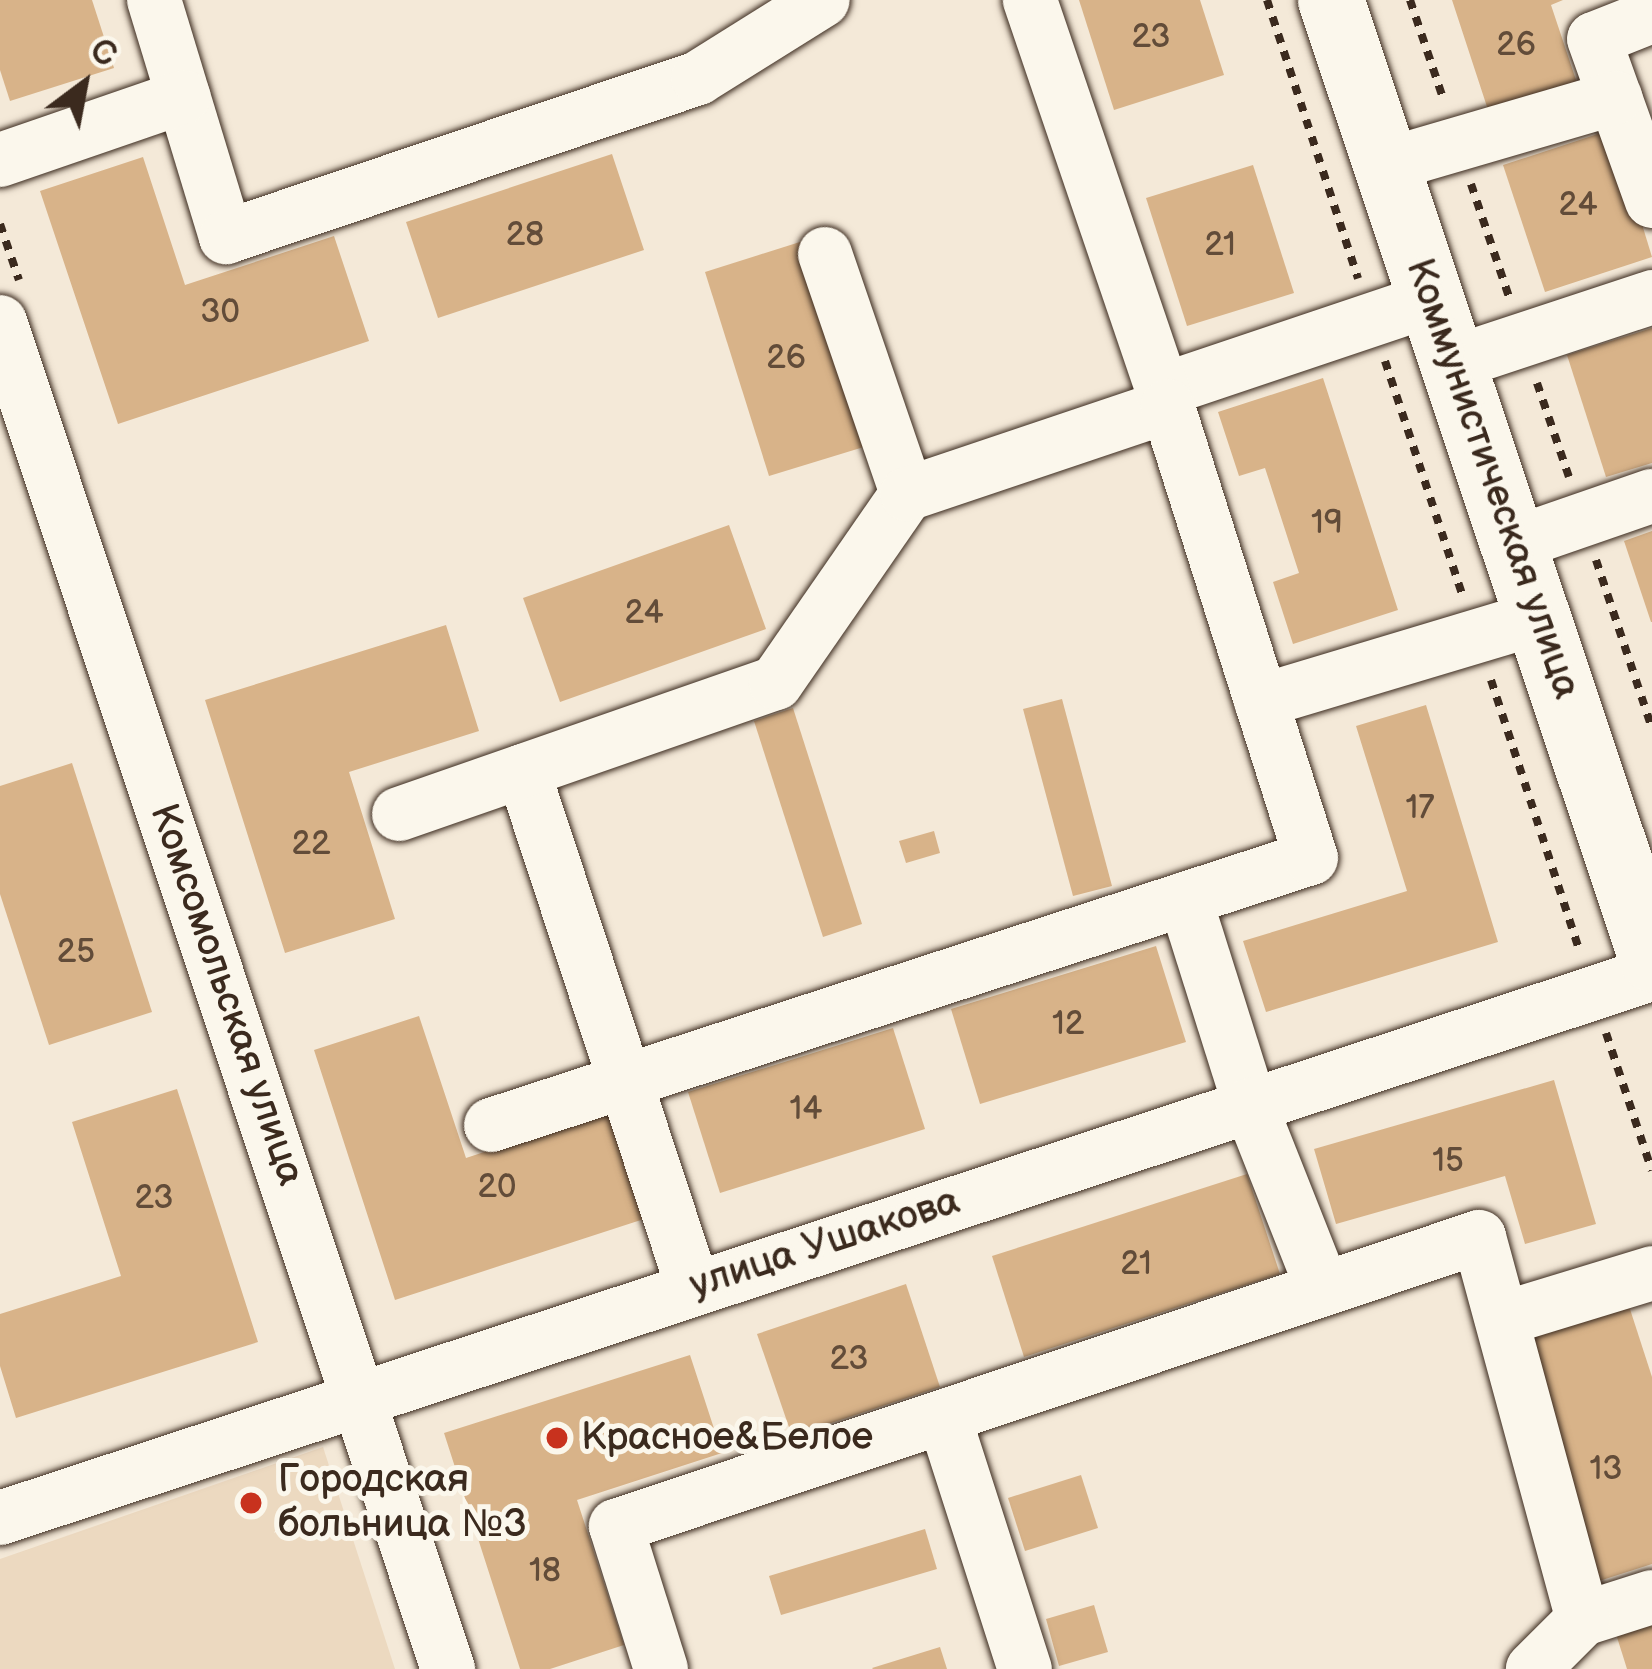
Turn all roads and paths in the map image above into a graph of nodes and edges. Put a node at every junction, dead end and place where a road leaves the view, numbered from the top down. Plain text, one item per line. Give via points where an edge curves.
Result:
1 (154, 0) edge
2 (823, 0) edge
3 (1030, 0) edge
4 (1267, 0) edge
5 (1331, 0) edge
6 (1652, 16) edge
7 (183, 97) junction
8 (1615, 98) junction
9 (0, 160) edge
10 (1386, 165) junction
11 (1652, 201) edge
12 (825, 254) dead end
13 (1652, 298) edge
14 (1402, 310) junction
15 (0, 322) edge
16 (1453, 364) junction
17 (1166, 398) junction
18 (907, 494) junction
19 (1652, 496) edge
20 (1513, 544) junction
21 (1538, 618) junction
22 (1476, 637) junction
23 (1262, 701) junction
24 (524, 771) junction
25 (399, 814) dead end
26 (1185, 899) junction
27 (1652, 959) edge
28 (1652, 974) edge
29 (1594, 993) junction
30 (626, 1081) junction
31 (1250, 1105) junction
32 (491, 1125) dead end
33 (1652, 1171) edge
34 (1652, 1273) edge
35 (693, 1287) junction
36 (1323, 1289) junction
37 (1502, 1319) junction
38 (361, 1396) junction
39 (951, 1414) junction
40 (1, 1514) edge
41 (1652, 1597) edge
42 (1583, 1619) junction
43 (447, 1668) edge
44 (662, 1669) edge
45 (1025, 1669) edge
46 (1533, 1669) edge

1 - 7 street
2 - 7 street via 698,78 226,237
3 - 17 street
4 - 14 path
5 - 10 main road, Коммунистическая улица
6 - 8 street via 1594,39
7 - 9 street
8 - 10 street
8 - 11 street
10 - 14 main road, Коммунистическая улица
12 - 18 street
13 - 16 street
14 - 16 main road, Коммунистическая улица
14 - 17 street
14 - 22 path
15 - 38 street, Комсомольская улица
16 - 20 main road, Коммунистическая улица
17 - 18 street
17 - 23 street
18 - 24 street via 776,683
19 - 20 street
20 - 21 main road, Коммунистическая улица
21 - 22 street
21 - 27 main road, Коммунистическая улица
22 - 23 street
22 - 29 path
23 - 26 street via 1311,858
24 - 25 street
24 - 30 street
26 - 30 street
26 - 31 street
28 - 29 street, улица Ушакова
29 - 31 street, улица Ушакова
29 - 33 path
30 - 32 street
30 - 35 street
31 - 35 street, улица Ушакова
31 - 36 street
34 - 37 street
35 - 38 street, улица Ушакова
36 - 37 street via 1479,1237
36 - 39 street
37 - 42 street
38 - 40 street, улица Ушакова
38 - 43 street, Комсомольская улица
39 - 44 street via 616,1526
39 - 45 street via 951,1439
41 - 42 street
42 - 46 street

